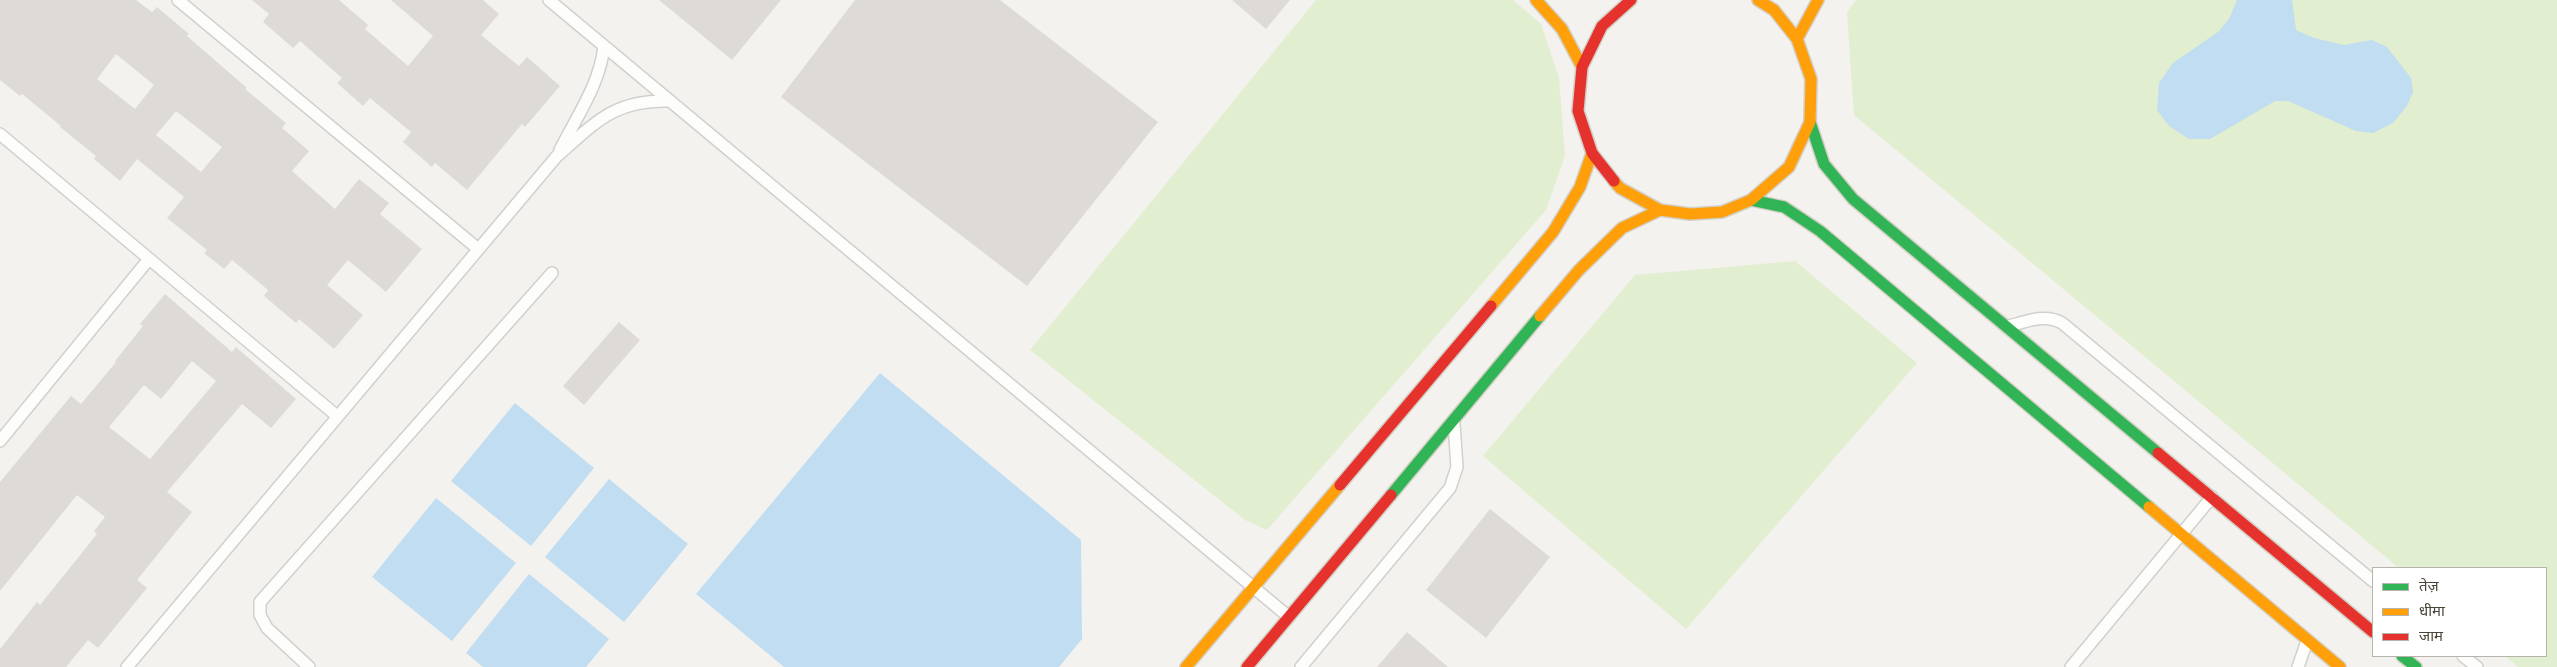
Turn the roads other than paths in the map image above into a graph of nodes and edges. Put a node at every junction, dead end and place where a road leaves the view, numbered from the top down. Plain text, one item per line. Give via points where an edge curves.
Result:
1 (178, 0) edge
2 (549, 0) edge
3 (1536, 0) edge
4 (1631, 0) edge
5 (1758, 0) edge
6 (1818, 0) edge
7 (1797, 39) junction
8 (604, 46) junction
9 (1582, 67) junction
10 (670, 101) junction
11 (1810, 122) junction
12 (0, 134) edge
13 (1592, 153) junction
14 (557, 156) junction
15 (1751, 200) junction
16 (1660, 210) junction
17 (477, 248) junction
18 (149, 259) junction
19 (552, 273) dead end
20 (2006, 326) junction
21 (337, 416) junction
22 (1454, 420) junction
23 (0, 441) edge
24 (2212, 497) junction
25 (2183, 533) junction
26 (2372, 580) edge
27 (1253, 587) junction
28 (1289, 617) junction
29 (2372, 631) edge
30 (2308, 640) junction
31 (2403, 657) edge
32 (2465, 657) edge
33 (127, 667) edge
34 (309, 667) edge
35 (1186, 667) edge
36 (1247, 667) edge
37 (1300, 667) edge
38 (2071, 667) edge
39 (2298, 667) edge
40 (2340, 667) edge
41 (2416, 667) edge
42 (2477, 667) edge

1 - 17 lane
2 - 8 lane
3 - 9 street via 1562,29
4 - 9 street via 1602,26
5 - 7 street via 1774,10
6 - 7 street
7 - 11 street via 1811,79
8 - 10 lane
8 - 14 lane via 602,66 592,90
9 - 13 street via 1578,111
10 - 14 lane via 649,100 611,112
10 - 27 lane
11 - 15 street via 1789,167
11 - 20 street via 1824,164 1853,199
12 - 18 lane
13 - 16 street via 1620,188
13 - 27 street via 1580,187 1553,232
14 - 17 lane
15 - 16 street via 1722,212 1690,214
15 - 25 street via 1784,207 1820,231
16 - 22 street via 1622,228 1579,270
17 - 21 lane
18 - 21 lane
18 - 23 lane
19 - 34 lane via 260,602 260,615 267,628
20 - 24 street
20 - 26 lane via 2043,318 2062,323
21 - 33 lane
22 - 28 street
22 - 37 lane via 1458,467 1450,488
24 - 25 lane
24 - 29 street
25 - 30 street
25 - 38 lane
27 - 28 lane
27 - 35 street
28 - 36 street
30 - 39 lane
30 - 40 street
31 - 41 street
32 - 42 lane

